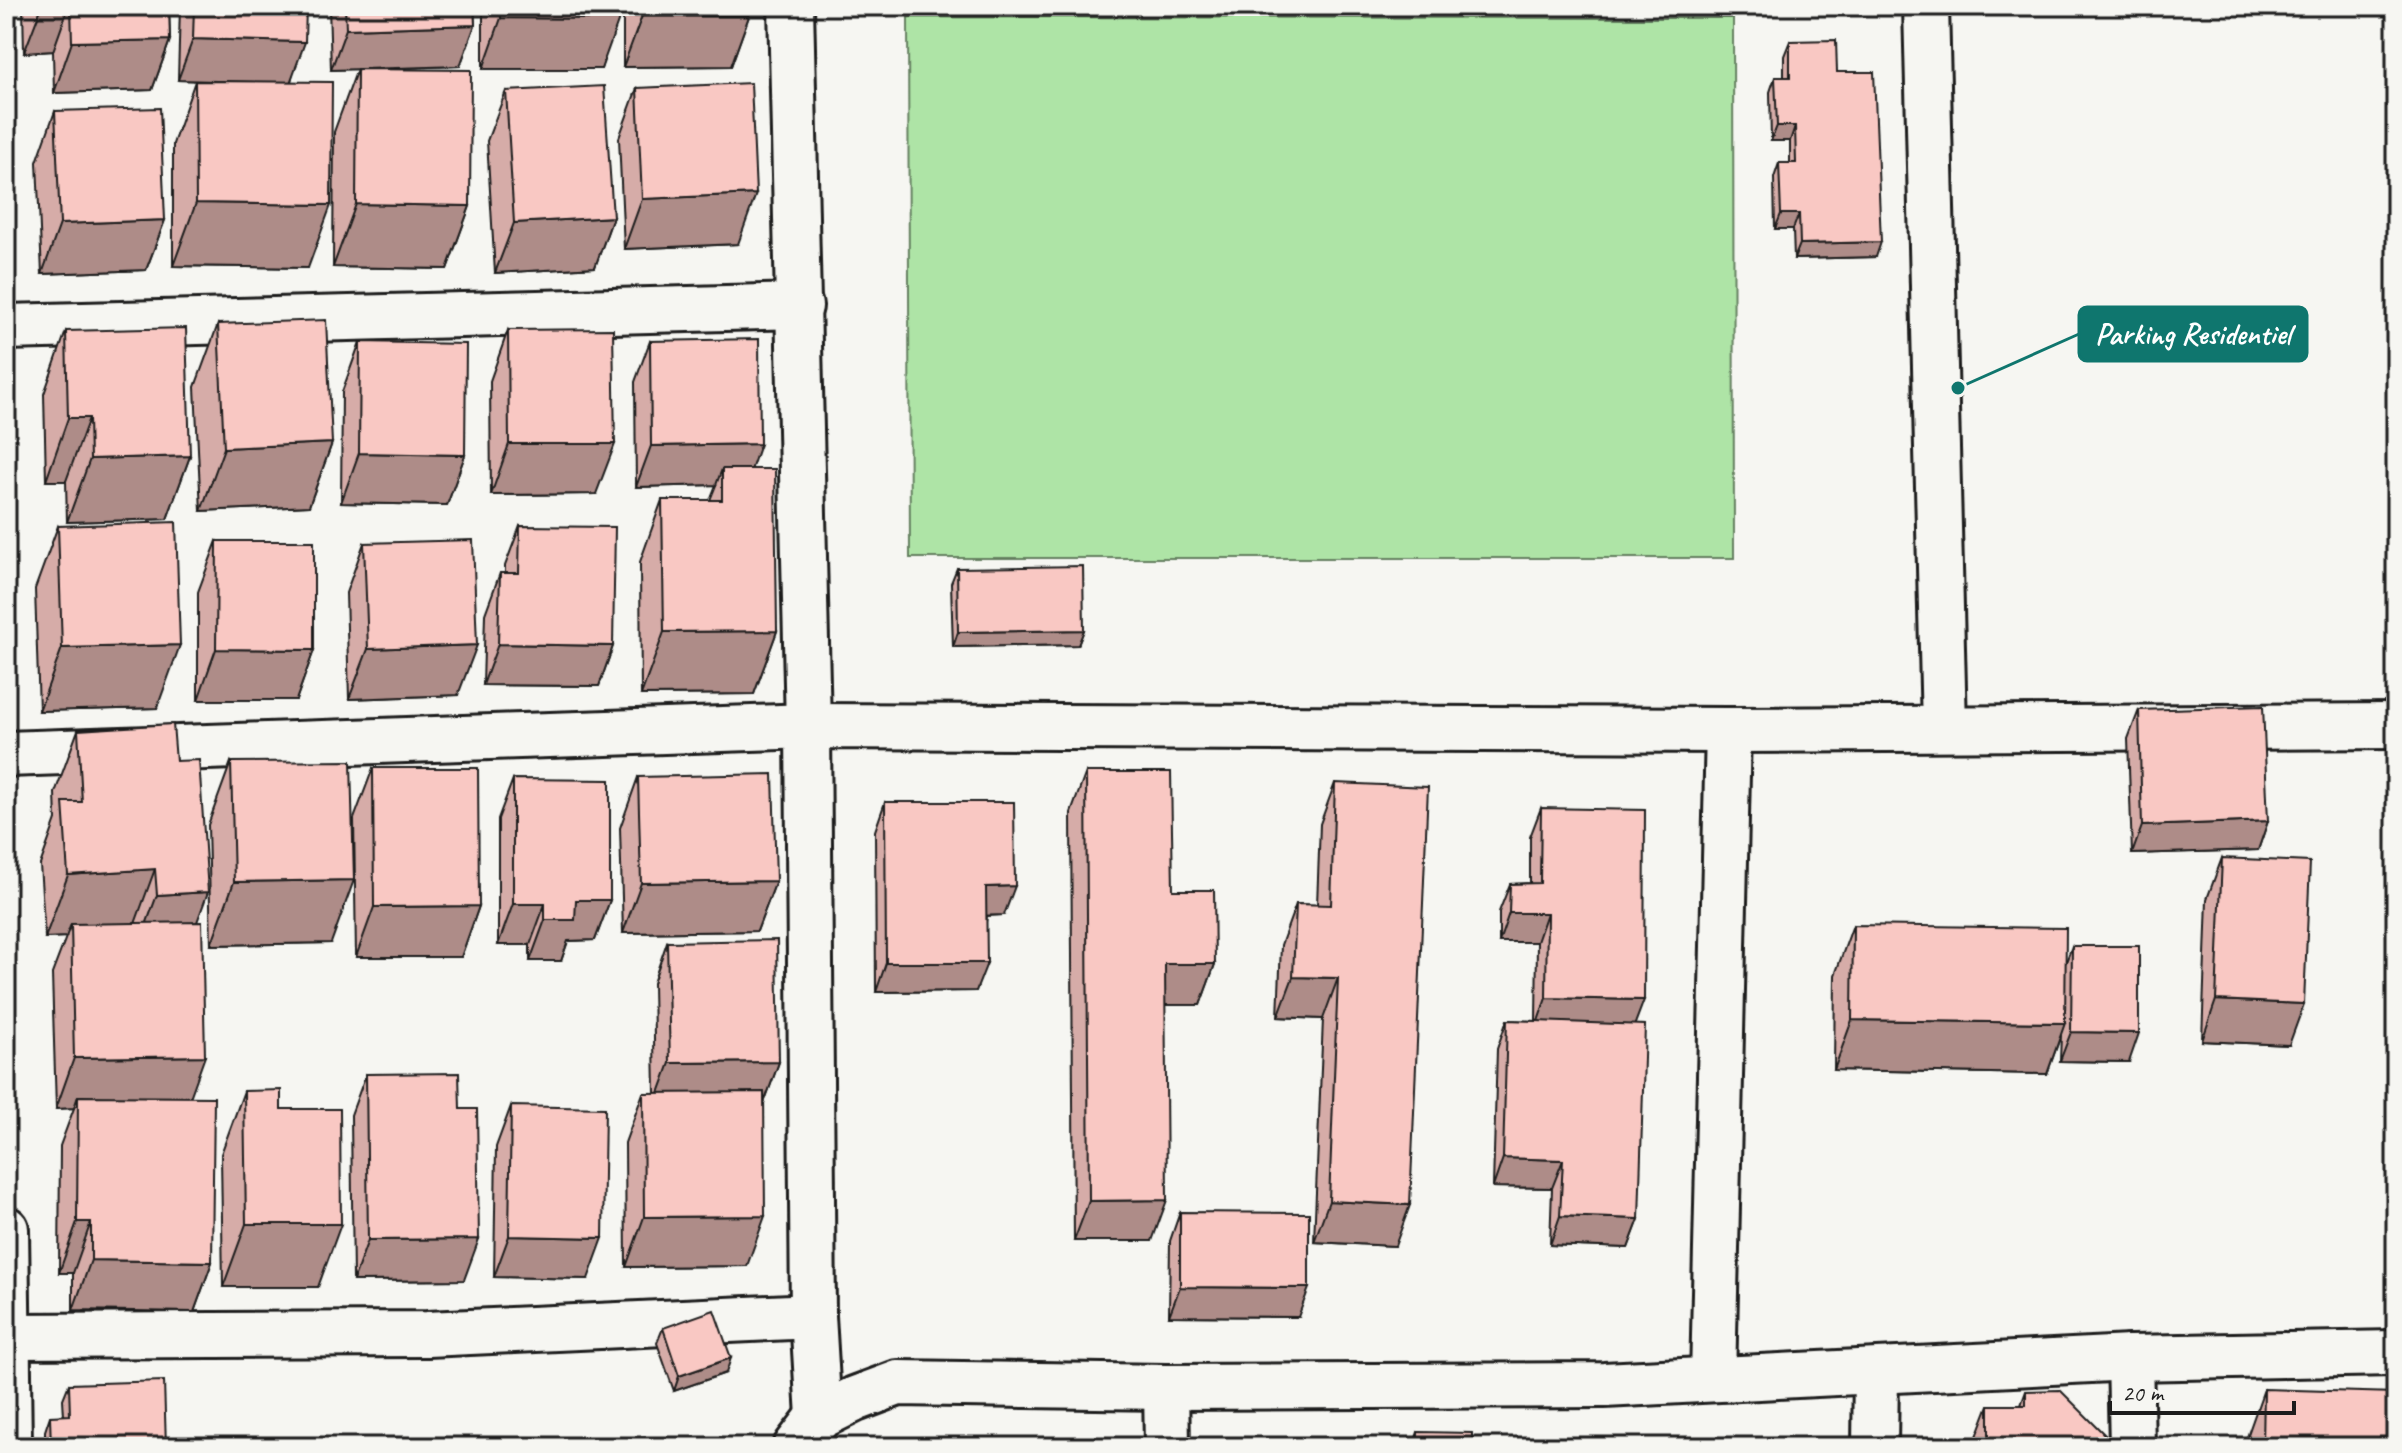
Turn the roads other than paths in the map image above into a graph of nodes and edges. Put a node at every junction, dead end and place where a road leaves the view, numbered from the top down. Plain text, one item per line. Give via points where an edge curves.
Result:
1 (791, 6) edge
2 (1926, 6) edge
3 (800, 306) junction
4 (6, 327) edge
5 (808, 726) junction
6 (2396, 726) edge
7 (1944, 728) junction
8 (1728, 730) junction
9 (6, 754) edge
10 (6, 1229) edge
11 (813, 1316) junction
12 (7, 1336) edge
13 (2396, 1353) edge
14 (2130, 1358) junction
15 (1876, 1372) junction
16 (1713, 1379) junction
17 (1166, 1387) junction
18 (808, 1432) edge
19 (9, 1447) edge
20 (1167, 1447) edge
21 (1875, 1447) edge
22 (2132, 1447) edge

1 - 3 street
2 - 7 street
3 - 4 street
3 - 5 street
5 - 8 street
5 - 9 street
5 - 11 street
6 - 7 street
7 - 8 street
8 - 16 street
10 - 12 street
11 - 12 street via 427,1334
11 - 18 street
12 - 19 street
13 - 14 street
14 - 15 street
14 - 22 street
15 - 16 street
15 - 21 street
16 - 17 street via 1604,1385
17 - 18 street via 898,1383 855,1399
17 - 20 street

